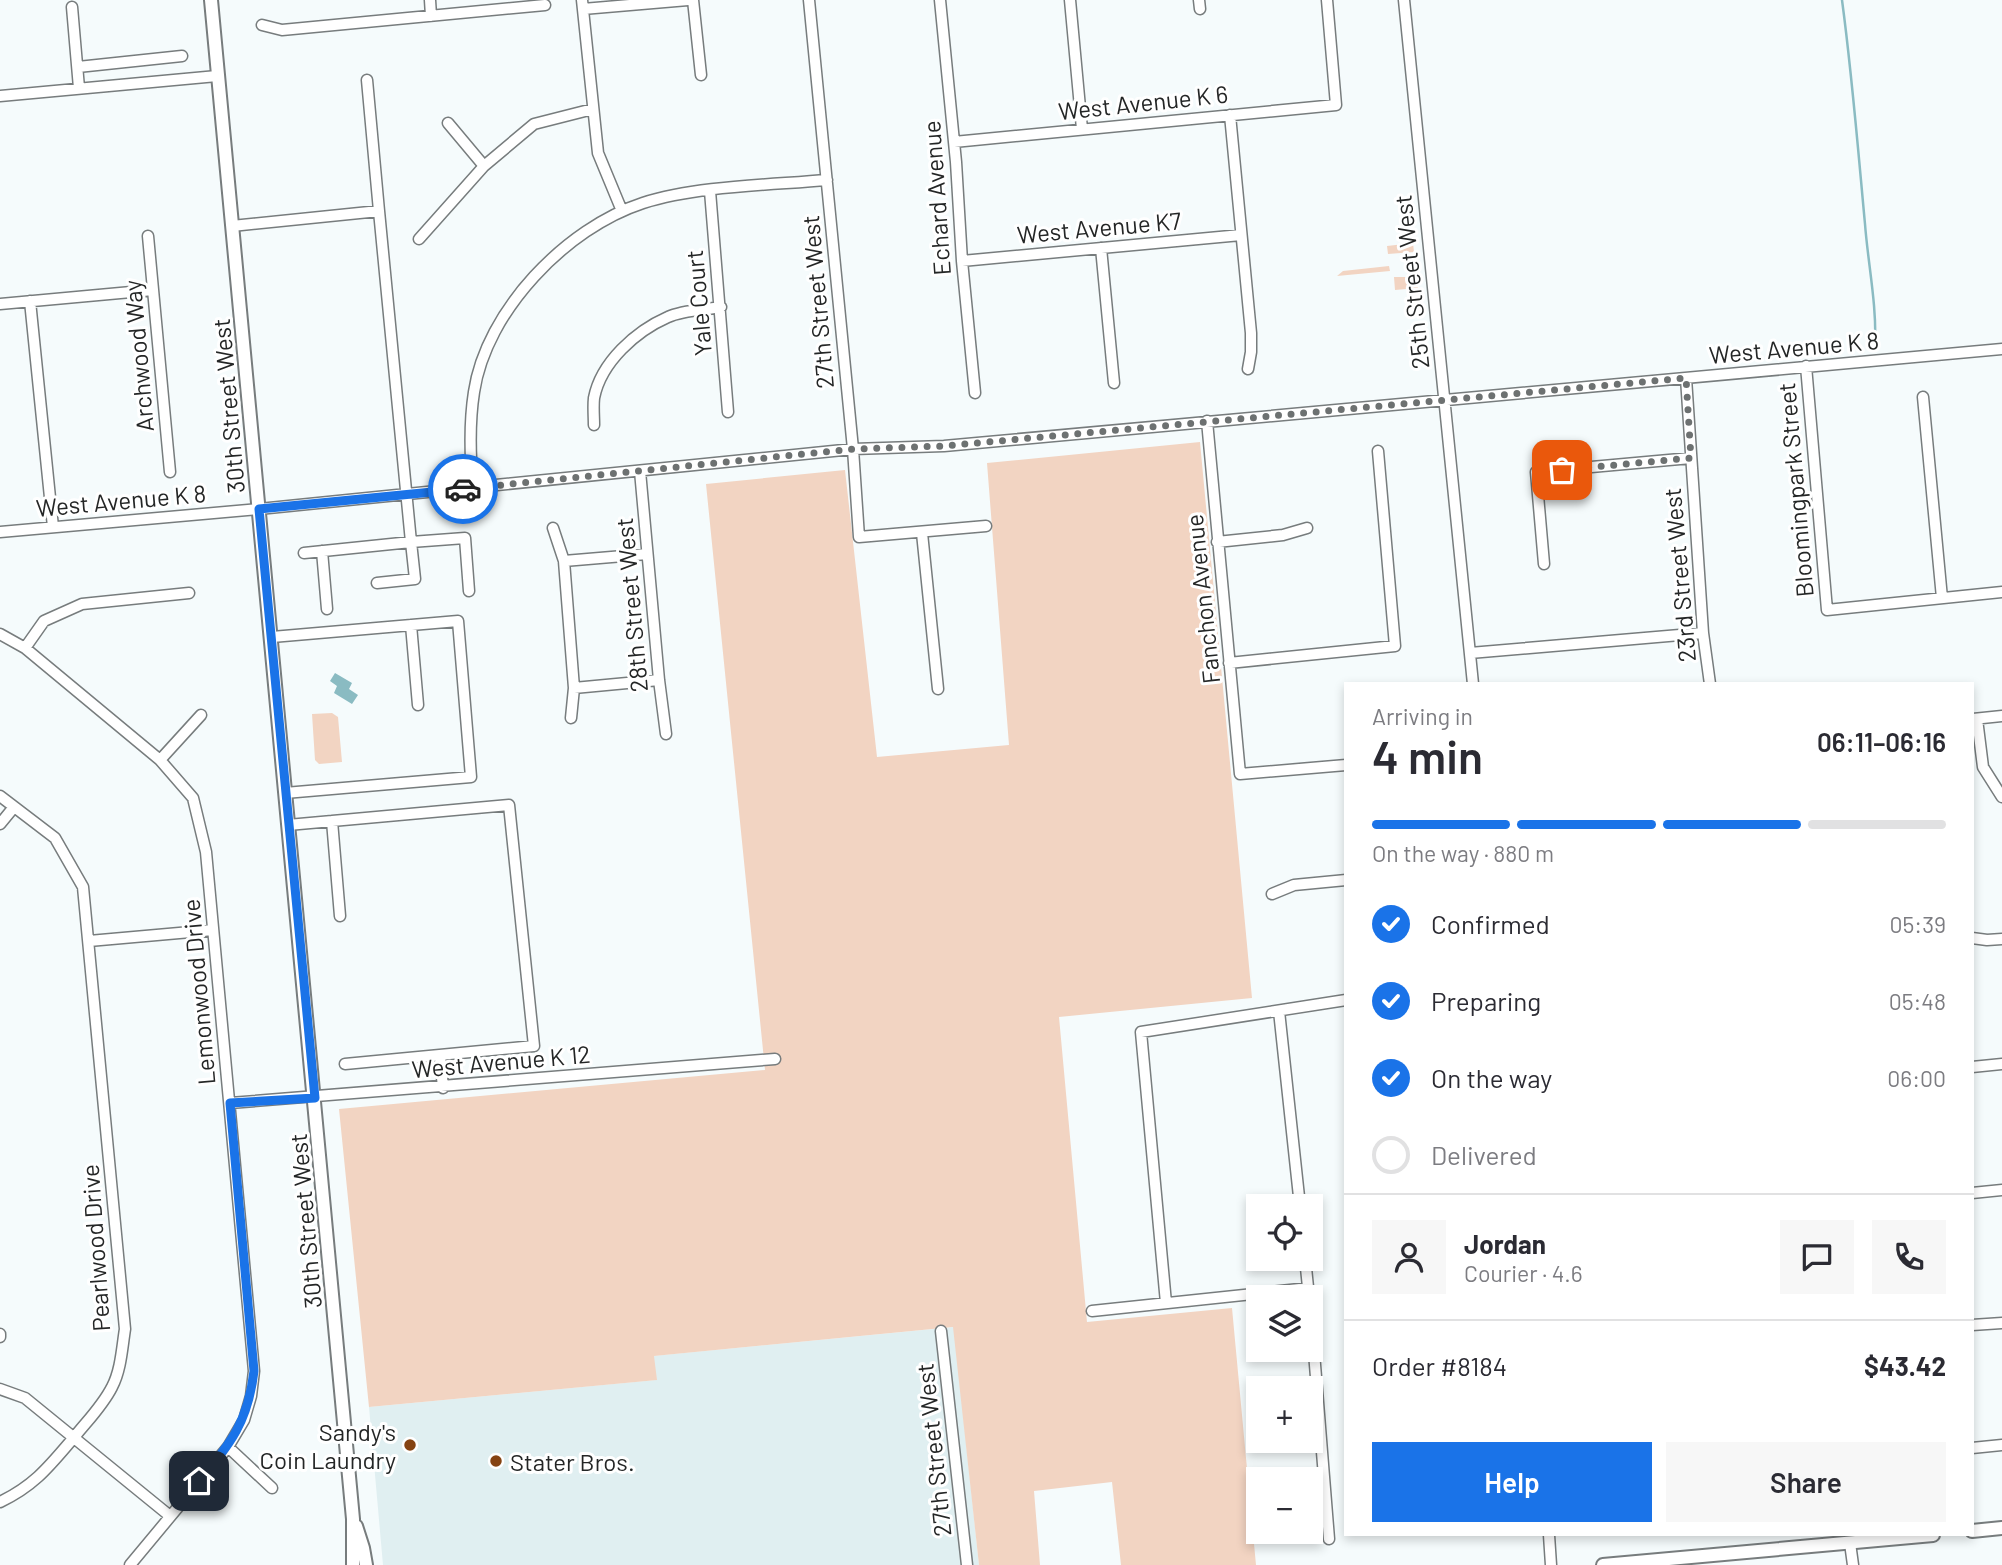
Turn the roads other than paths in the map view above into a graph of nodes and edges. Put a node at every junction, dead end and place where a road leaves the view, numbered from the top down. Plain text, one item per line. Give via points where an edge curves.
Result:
1 (211, 0) edge
2 (430, 0) edge
3 (691, 0) edge
4 (809, 0) edge
5 (940, 0) edge
6 (1070, 0) edge
7 (1327, 0) edge
8 (1404, 0) edge
9 (545, 5) dead end
10 (583, 5) edge
11 (72, 7) dead end
12 (431, 16) junction
13 (262, 25) dead end
14 (182, 57) dead end
15 (78, 67) junction
16 (701, 75) dead end
17 (217, 76) junction
18 (367, 80) dead end
19 (79, 88) junction
20 (0, 96) edge
21 (593, 109) junction
22 (1230, 115) junction
23 (448, 123) dead end
24 (1082, 129) junction
25 (954, 142) junction
26 (484, 166) junction
27 (827, 180) junction
28 (710, 191) junction
29 (379, 211) junction
30 (622, 211) junction
31 (232, 226) junction
32 (1241, 235) junction
33 (148, 236) dead end
34 (419, 239) dead end
35 (1101, 248) junction
36 (962, 261) junction
37 (153, 290) junction
38 (30, 301) junction
39 (0, 304) edge
40 (721, 307) junction
41 (2002, 349) edge
42 (1805, 366) junction
43 (1248, 369) dead end
44 (1686, 378) junction
45 (1114, 383) dead end
46 (975, 393) dead end
47 (1923, 397) dead end
48 (1445, 401) junction
49 (728, 412) dead end
50 (1207, 421) junction
51 (594, 425) dead end
52 (853, 449) junction
53 (1378, 451) dead end
54 (1691, 458) junction
55 (640, 471) junction
56 (170, 472) dead end
57 (473, 488) junction
58 (405, 495) junction
59 (259, 509) junction
60 (986, 526) dead end
61 (53, 527) junction
62 (553, 528) dead end
63 (1307, 528) dead end
64 (0, 532) edge
65 (922, 533) junction
66 (411, 542) junction
67 (1217, 542) junction
68 (321, 551) junction
69 (304, 553) dead end
70 (647, 554) junction
71 (565, 561) junction
72 (1544, 564) dead end
73 (377, 583) dead end
74 (469, 591) dead end
75 (2002, 592) edge
76 (189, 593) dead end
77 (1942, 598) junction
78 (327, 609) dead end
79 (411, 625) junction
80 (1703, 633) junction
81 (0, 634) edge
82 (272, 637) junction
83 (25, 648) junction
84 (1470, 653) junction
85 (1229, 663) junction
86 (659, 680) junction
87 (1473, 682) edge
88 (1710, 682) edge
89 (574, 688) junction
90 (938, 689) dead end
91 (418, 705) dead end
92 (201, 715) dead end
93 (2002, 716) edge
94 (571, 718) dead end
95 (1974, 719) edge
96 (667, 734) dead end
97 (160, 760) junction
98 (1344, 765) edge
99 (285, 793) junction
100 (0, 796) edge
101 (2002, 797) edge
102 (14, 807) junction
103 (332, 821) junction
104 (0, 824) edge
105 (288, 825) junction
106 (1344, 880) edge
107 (1272, 894) dead end
108 (340, 916) dead end
109 (214, 930) junction
110 (1974, 938) edge
111 (2002, 939) edge
112 (89, 941) junction
113 (1344, 1000) edge
114 (1279, 1010) junction
115 (440, 1055) junction
116 (775, 1059) dead end
117 (345, 1063) dead end
118 (2002, 1064) edge
119 (1974, 1067) edge
120 (443, 1088) junction
121 (315, 1098) junction
122 (230, 1103) junction
123 (2002, 1191) edge
124 (1974, 1193) edge
125 (1299, 1194) edge
126 (1246, 1297) edge
127 (1166, 1303) junction
128 (1092, 1311) dead end
129 (2002, 1323) edge
130 (1974, 1325) edge
131 (941, 1331) dead end
132 (1315, 1362) edge
133 (0, 1389) edge
134 (75, 1436) junction
135 (2002, 1445) edge
136 (228, 1447) junction
137 (1974, 1448) edge
138 (272, 1489) dead end
139 (0, 1502) edge
140 (170, 1516) junction
141 (353, 1519) junction
142 (2002, 1528) edge
143 (1974, 1531) edge
144 (1549, 1536) edge
145 (1923, 1536) edge
146 (1329, 1539) dead end
147 (1850, 1543) junction
148 (130, 1565) edge
149 (353, 1565) edge
150 (366, 1565) edge
151 (967, 1565) edge
152 (1551, 1565) edge
153 (1603, 1565) edge
154 (1853, 1565) edge

1 - 17 main road, 30th Street West
2 - 12 street
3 - 10 street
3 - 16 street
4 - 27 street, 27th Street West
5 - 25 street, Echard Avenue
6 - 24 street
7 - 22 street, West Avenue K 6 via 1336,105
8 - 48 street, 25th Street West
9 - 12 street
10 - 21 street
11 - 15 street
12 - 13 street via 282,30
14 - 15 street
15 - 19 street
17 - 19 street
17 - 31 main road, 30th Street West
18 - 29 street
19 - 20 street
21 - 26 street via 534,124
21 - 30 street via 598,153
22 - 24 street, West Avenue K 6
22 - 32 street
23 - 26 street
24 - 25 street, West Avenue K 6
25 - 36 street, Echard Avenue
26 - 34 street
27 - 28 street
27 - 52 street, 27th Street West
28 - 30 street via 644,202
28 - 40 street, Yale Court
29 - 31 street
29 - 58 street
30 - 57 street via 558,250 525,286 495,331 474,390 470,435
31 - 59 main road, 30th Street West
32 - 35 street, West Avenue K7
32 - 43 street via 1251,333
33 - 37 street, Archwood Way
35 - 36 street, West Avenue K7
35 - 45 street
36 - 46 street, Echard Avenue
37 - 38 street
37 - 56 street, Archwood Way
38 - 39 street
38 - 61 street
40 - 49 street, Yale Court
40 - 51 street via 670,316 619,351 594,398
41 - 42 street, West Avenue K 8
42 - 44 street, West Avenue K 8
42 - 77 street, Bloomingpark Street via 1827,610
44 - 48 street, West Avenue K 8
44 - 54 street, 23rd Street West
47 - 77 street
48 - 50 street, West Avenue K 8
48 - 84 street, 25th Street West
50 - 52 street, West Avenue K 8 via 944,446
50 - 67 street, Fanchon Avenue
52 - 55 street, West Avenue K 8
52 - 65 street, 27th Street West via 859,537
53 - 85 street via 1395,646
54 - 72 street via 1536,472
54 - 80 street, 23rd Street West
55 - 57 street, West Avenue K 8
55 - 70 street, 28th Street West
57 - 58 street, West Avenue K 8
58 - 59 street, West Avenue K 8
58 - 66 street
59 - 61 street, West Avenue K 8
59 - 82 main road, 30th Street West
60 - 65 street
61 - 64 street, West Avenue K 8
62 - 71 street
63 - 67 street
65 - 90 street
66 - 68 street
66 - 73 street via 415,579
66 - 74 street via 465,538
67 - 85 street, Fanchon Avenue
68 - 69 street
68 - 78 street
70 - 71 street
70 - 86 street, 28th Street West
71 - 89 street
75 - 77 street
76 - 83 street via 82,604 44,621
79 - 82 street
79 - 91 street
79 - 99 street via 458,621 471,776
80 - 84 street
80 - 88 street, 23rd Street West
81 - 83 street, Lemonwood Drive
82 - 99 main road, 30th Street West
83 - 97 street, Lemonwood Drive
84 - 87 street, 25th Street West
85 - 98 street, Fanchon Avenue via 1240,774
86 - 89 street
86 - 96 street, 28th Street West
89 - 94 street
92 - 97 street
93 - 95 street
95 - 101 street via 1983,767
97 - 109 street, Lemonwood Drive via 193,798 206,852
99 - 105 main road, 30th Street West
100 - 102 street, Pearlwood Drive
102 - 104 street
102 - 112 street, Pearlwood Drive via 55,838 83,887
103 - 105 street
103 - 108 street
103 - 115 street via 509,805 534,1046
105 - 121 main road, 30th Street West
106 - 107 street via 1294,885
109 - 112 street
109 - 122 street, Lemonwood Drive
110 - 111 street
112 - 134 street, Pearlwood Drive via 125,1329 113,1386
113 - 114 street
114 - 125 street
114 - 127 street via 1141,1032
115 - 117 street
115 - 120 street
116 - 120 street, West Avenue K 12
118 - 119 street
120 - 121 street, West Avenue K 12
121 - 122 street, West Avenue K 12
121 - 141 main road, 30th Street West
122 - 136 street, Lemonwood Drive via 254,1371 244,1420
123 - 124 street
126 - 127 street
127 - 128 street
129 - 130 street
131 - 151 street, 27th Street West
132 - 146 street
133 - 134 street via 25,1398
134 - 139 street, Pearlwood Drive via 31,1485
134 - 140 street
135 - 137 street
136 - 138 street
136 - 140 street, Lemonwood Drive
140 - 148 street, Lemonwood Drive
141 - 149 main road, 30th Street West
141 - 150 main road, 30th Street West
142 - 143 main road
144 - 152 street
145 - 147 main road
147 - 153 main road
147 - 154 street

